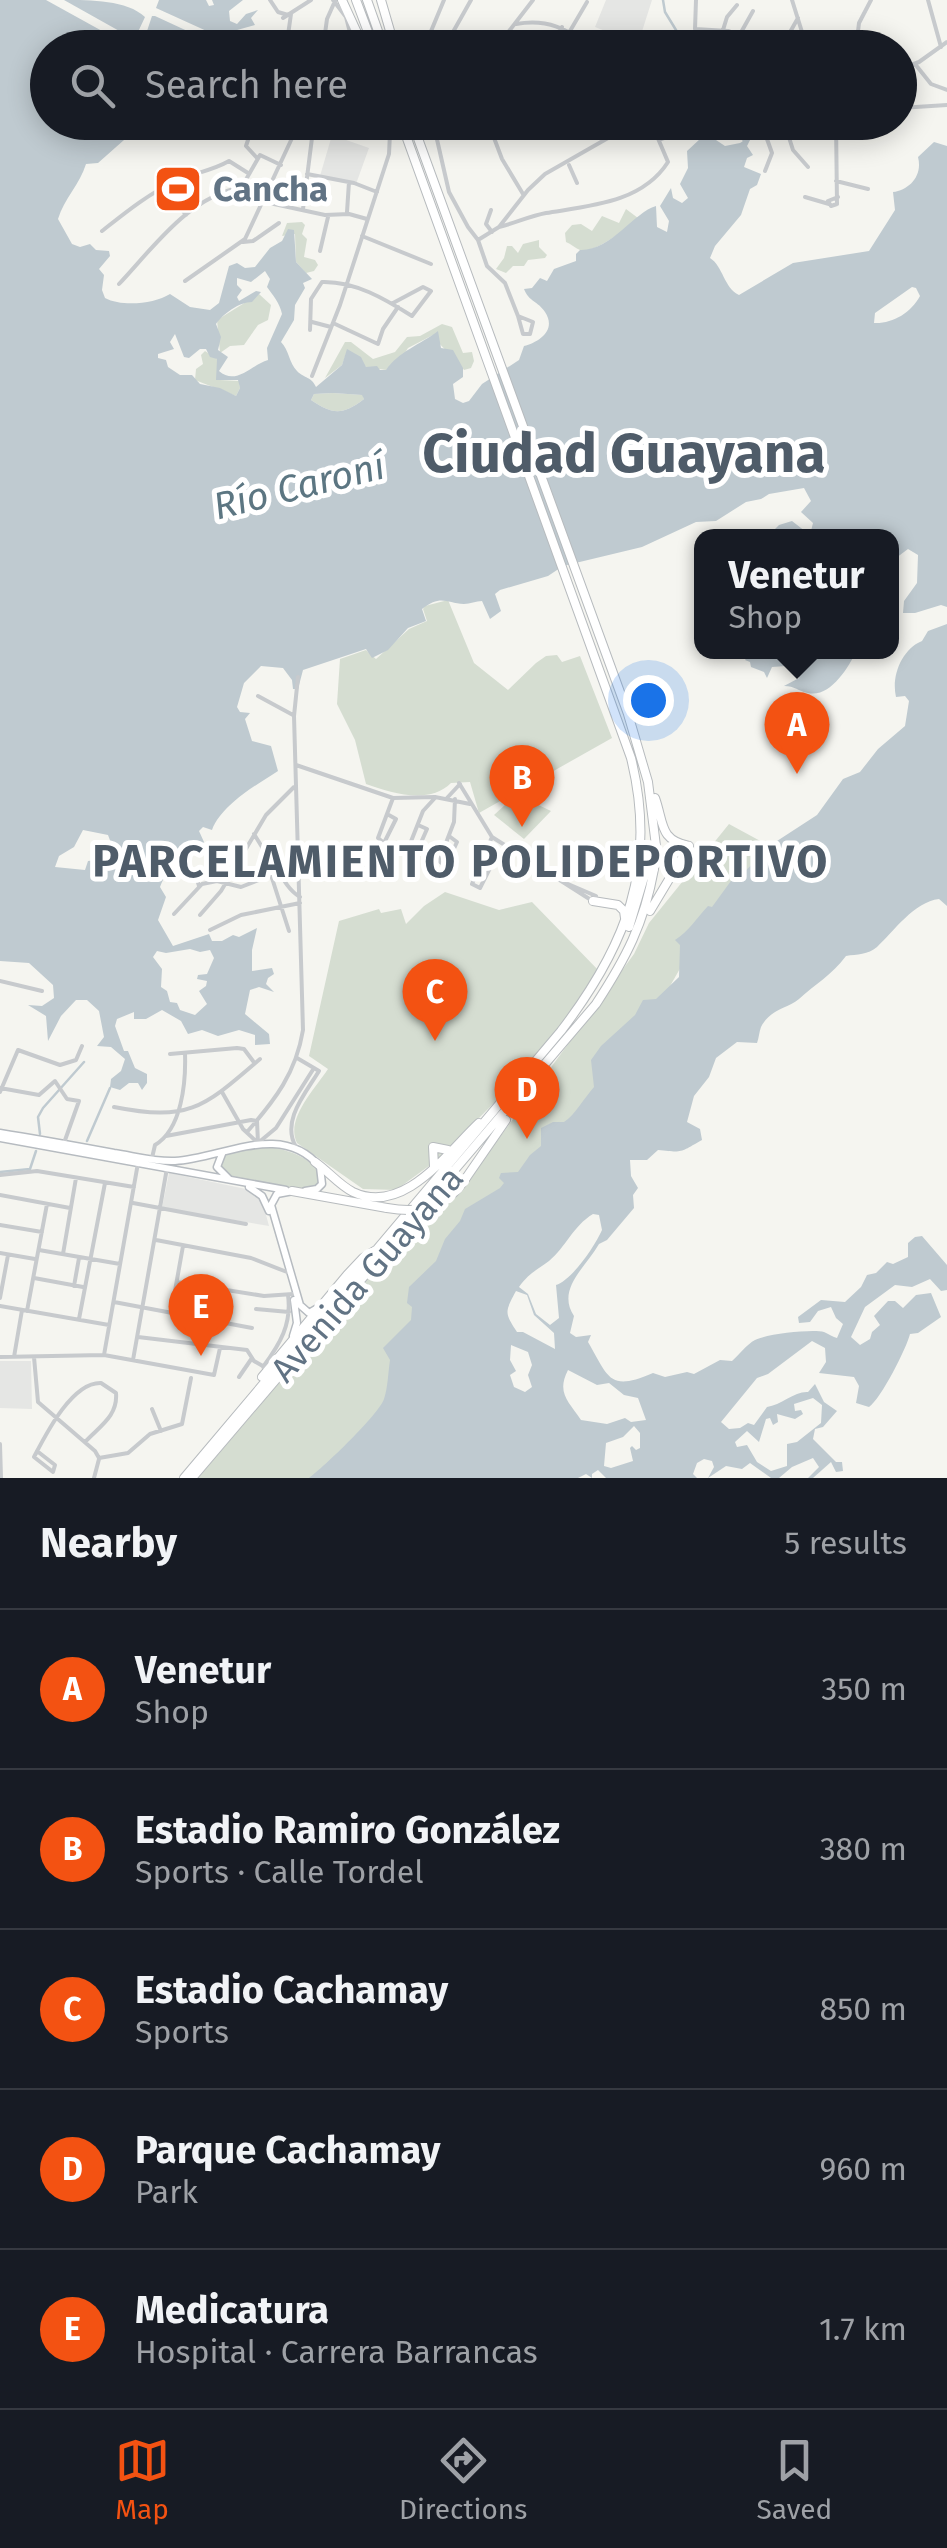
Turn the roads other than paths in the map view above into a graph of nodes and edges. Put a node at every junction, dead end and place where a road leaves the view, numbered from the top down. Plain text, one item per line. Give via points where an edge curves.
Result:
1 (270, 0) edge
2 (311, 0) edge
3 (337, 0) edge
4 (356, 0) edge
5 (367, 0) edge
6 (381, 0) edge
7 (444, 0) edge
8 (471, 0) edge
9 (533, 0) edge
10 (696, 0) edge
11 (792, 0) edge
12 (871, 0) edge
13 (928, 0) edge
14 (587, 2) edge
15 (737, 5) dead end
16 (719, 9) dead end
17 (753, 11) dead end
18 (728, 14) junction
19 (287, 16) junction
20 (798, 18) junction
21 (516, 24) junction
22 (562, 27) junction
23 (288, 30) edge
24 (326, 30) edge
25 (349, 30) edge
26 (354, 30) edge
27 (367, 30) edge
28 (378, 30) edge
29 (390, 30) edge
30 (431, 30) edge
31 (454, 30) edge
32 (511, 30) edge
33 (560, 30) edge
34 (567, 30) edge
35 (571, 30) edge
36 (714, 30) edge
37 (723, 30) edge
38 (742, 30) edge
39 (790, 30) edge
40 (802, 30) edge
41 (858, 30) edge
42 (947, 42) edge
43 (940, 48) junction
44 (917, 62) edge
45 (917, 68) edge
46 (946, 90) edge
47 (947, 105) edge
48 (917, 107) edge
49 (248, 140) edge
50 (291, 140) edge
51 (312, 140) edge
52 (390, 140) edge
53 (412, 140) edge
54 (412, 140) edge
55 (437, 140) edge
56 (495, 140) edge
57 (605, 140) edge
58 (660, 140) edge
59 (769, 140) edge
60 (791, 140) edge
61 (836, 140) edge
62 (257, 158) junction
63 (568, 162) junction
64 (280, 164) junction
65 (808, 167) dead end
66 (248, 172) junction
67 (765, 172) dead end
68 (307, 174) junction
69 (836, 181) junction
70 (349, 182) junction
71 (577, 183) dead end
72 (165, 186) junction
73 (243, 187) junction
74 (868, 189) dead end
75 (377, 192) junction
76 (524, 194) junction
77 (805, 197) dead end
78 (264, 201) junction
79 (834, 205) junction
80 (303, 209) junction
81 (491, 210) dead end
82 (837, 213) dead end
83 (347, 214) junction
84 (328, 215) junction
85 (186, 216) junction
86 (368, 220) junction
87 (279, 223) dead end
88 (499, 227) junction
89 (102, 231) dead end
90 (492, 232) junction
91 (362, 236) junction
92 (478, 240) junction
93 (243, 242) junction
94 (320, 251) dead end
95 (431, 264) dead end
96 (186, 281) dead end
97 (119, 284) dead end
98 (346, 284) junction
99 (396, 305) junction
100 (518, 316) dead end
101 (312, 322) junction
102 (332, 325) junction
103 (310, 330) dead end
104 (312, 376) dead end
105 (298, 677) dead end
106 (258, 696) dead end
107 (294, 716) junction
108 (296, 764) junction
109 (648, 782) junction
110 (296, 784) junction
111 (436, 797) junction
112 (393, 798) junction
113 (448, 798) junction
114 (456, 800) junction
115 (470, 804) junction
116 (388, 814) junction
117 (418, 825) junction
118 (254, 834) junction
119 (449, 836) junction
120 (492, 837) junction
121 (689, 846) junction
122 (262, 847) junction
123 (482, 858) junction
124 (279, 872) junction
125 (227, 876) junction
126 (270, 877) junction
127 (636, 878) junction
128 (224, 883) junction
129 (199, 886) junction
130 (595, 898) junction
131 (300, 900) junction
132 (281, 905) junction
133 (174, 914) dead end
134 (200, 915) dead end
135 (210, 930) dead end
136 (288, 931) dead end
137 (621, 934) junction
138 (630, 952) junction
139 (606, 968) junction
140 (0, 981) edge
141 (42, 991) dead end
142 (82, 1046) dead end
143 (184, 1053) junction
144 (170, 1054) dead end
145 (298, 1058) junction
146 (316, 1070) junction
147 (537, 1076) junction
148 (0, 1089) edge
149 (222, 1092) junction
150 (507, 1096) junction
151 (114, 1107) dead end
152 (175, 1114) junction
153 (257, 1121) junction
154 (238, 1122) junction
155 (248, 1132) junction
156 (0, 1135) edge
157 (166, 1136) junction
158 (258, 1143) junction
159 (64, 1144) junction
160 (231, 1148) junction
161 (452, 1148) junction
162 (300, 1153) junction
163 (152, 1159) junction
164 (316, 1162) junction
165 (138, 1163) junction
166 (434, 1166) junction
167 (167, 1168) junction
168 (0, 1175) edge
169 (76, 1178) junction
170 (242, 1182) junction
171 (105, 1183) junction
172 (134, 1187) junction
173 (292, 1191) junction
174 (0, 1195) edge
175 (132, 1202) junction
176 (47, 1204) junction
177 (70, 1208) junction
178 (160, 1208) junction
179 (246, 1224) dead end
180 (0, 1225) edge
181 (42, 1232) junction
182 (155, 1240) junction
183 (182, 1246) junction
184 (380, 1248) junction
185 (38, 1250) junction
186 (0, 1253) edge
187 (8, 1254) junction
188 (63, 1254) junction
189 (79, 1258) junction
190 (37, 1260) junction
191 (91, 1260) junction
192 (120, 1264) junction
193 (287, 1272) junction
194 (34, 1278) junction
195 (177, 1282) junction
196 (74, 1286) junction
197 (85, 1288) junction
198 (290, 1295) junction
199 (0, 1298) edge
200 (113, 1302) junction
201 (0, 1306) edge
202 (320, 1306) junction
203 (144, 1307) junction
204 (256, 1309) dead end
205 (24, 1310) junction
206 (289, 1312) junction
207 (170, 1313) junction
208 (79, 1319) junction
209 (109, 1325) junction
210 (252, 1328) dead end
211 (138, 1337) junction
212 (292, 1338) junction
213 (220, 1348) junction
214 (104, 1355) junction
215 (0, 1357) edge
216 (14, 1357) junction
217 (34, 1358) junction
218 (252, 1358) junction
219 (134, 1360) junction
220 (266, 1368) junction
221 (191, 1378) dead end
222 (239, 1378) dead end
223 (250, 1396) junction
224 (152, 1410) dead end
225 (56, 1420) junction
226 (160, 1431) junction
227 (85, 1442) junction
228 (0, 1444) edge
229 (37, 1450) junction
230 (99, 1458) junction
231 (2, 1478) edge
232 (94, 1478) edge
233 (184, 1478) edge
234 (192, 1478) edge

1 - 19 street
2 - 19 street
3 - 24 street
3 - 25 street
3 - 26 main road
4 - 27 main road
5 - 28 main road
6 - 29 main road
7 - 30 street
8 - 31 street
9 - 21 street
10 - 36 street via 696,28
11 - 20 street
12 - 41 street
13 - 43 street
14 - 35 street
15 - 18 street
16 - 18 street
17 - 38 street
18 - 37 street
19 - 23 street
20 - 39 street
20 - 40 street
21 - 22 street
21 - 32 street
22 - 33 street
22 - 34 street
42 - 43 street
43 - 44 street
45 - 46 street
47 - 48 street
49 - 62 street
50 - 64 street
51 - 68 street
52 - 75 street
53 - 109 main road, Avenida Guayana via 495,348
54 - 127 main road, Avenida Guayana via 636,778
55 - 92 street via 449,192
56 - 76 street
57 - 63 street
58 - 88 street via 668,160 654,180 615,200
59 - 67 street
60 - 65 street
61 - 69 street
62 - 64 street
62 - 66 street
63 - 71 street
63 - 76 street
64 - 78 street
66 - 72 street via 229,161
66 - 73 street
68 - 70 street
68 - 80 street
69 - 74 street
69 - 79 street via 838,197 828,200
70 - 75 street
70 - 83 street
72 - 85 street
72 - 89 street
73 - 78 street via 246,198
73 - 85 street via 218,193
75 - 86 street
76 - 88 street
77 - 79 street
78 - 80 street
78 - 93 street
79 - 82 street
80 - 84 street
81 - 90 street via 486,224
83 - 84 street
83 - 86 street
84 - 94 street
85 - 97 street
86 - 91 street
87 - 93 street
88 - 90 street
90 - 92 street
91 - 95 street
91 - 98 street
92 - 100 street via 486,266 506,283
93 - 96 street
98 - 99 street
98 - 101 street via 322,282 310,303
98 - 102 street
99 - 99 street via 419,288 429,288 411,316
99 - 102 street via 378,344
101 - 102 street
101 - 103 street
102 - 104 street
105 - 107 street
106 - 107 street
107 - 108 street
108 - 110 street
108 - 112 street
109 - 121 main road via 667,836
109 - 138 main road, Avenida Guayana, bridge via 654,870
110 - 118 street
110 - 131 street
111 - 112 street
111 - 113 street
111 - 117 street
112 - 116 street
113 - 114 street
113 - 115 street via 460,784
114 - 115 street
114 - 119 street
115 - 120 street
116 - 116 street via 378,838 384,842 396,818
117 - 117 street via 408,849 416,854 427,829
118 - 122 street
118 - 125 street
119 - 119 street via 439,862 446,866 457,842
120 - 123 street
120 - 130 street
121 - 138 main road
121 - 139 main road via 647,867 634,915
122 - 124 street
122 - 126 street
123 - 123 street via 472,884 480,888 492,864
124 - 126 street
124 - 131 street
125 - 128 street
125 - 129 street via 206,866 196,876
126 - 128 street via 241,887
126 - 132 street
127 - 130 main road via 626,900
127 - 137 main road, Avenida Guayana
128 - 129 street
128 - 134 street
129 - 133 street
130 - 137 main road via 624,911
131 - 132 street
131 - 145 street via 304,1006
132 - 135 street
132 - 136 street
137 - 139 main road, Avenida Guayana
138 - 147 main road, Avenida Guayana
139 - 150 main road, Avenida Guayana
140 - 141 street
142 - 148 street via 76,1060 60,1065 18,1050
143 - 144 street
143 - 149 street via 240,1048 257,1061
143 - 152 street via 185,1084
145 - 146 street
145 - 153 street
146 - 158 street
146 - 162 street via 290,1123
147 - 173 main road, bridge via 452,1196 430,1209
147 - 234 main road, Avenida Guayana
148 - 159 street via 39,1095 55,1081 67,1099 79,1100
149 - 152 street
149 - 154 street
150 - 161 main road
150 - 184 main road, Avenida Guayana
151 - 152 street
152 - 157 street
153 - 154 street
153 - 155 street
153 - 158 street
154 - 155 street
154 - 157 street
155 - 158 street
156 - 159 main road
156 - 165 main road
157 - 163 street via 154,1145
158 - 160 main road
158 - 162 main road
159 - 163 main road
160 - 163 main road via 196,1160
160 - 170 main road via 217,1167
161 - 166 main road
161 - 166 main road via 433,1147
162 - 164 main road
164 - 166 main road via 346,1188 376,1197 402,1192
164 - 173 main road via 322,1184
165 - 167 main road
165 - 172 street
167 - 170 main road
167 - 178 street
168 - 169 street via 37,1171
169 - 171 street
169 - 177 street
170 - 173 main road
170 - 193 main road via 266,1202
171 - 172 street
171 - 191 street
172 - 175 street
173 - 202 main road via 274,1196 273,1210 302,1309 310,1313
174 - 176 street
175 - 178 street
175 - 192 street
176 - 177 street
176 - 181 street
177 - 188 street
178 - 179 street
178 - 182 street
180 - 181 street
181 - 185 street
182 - 183 street
182 - 203 street
183 - 193 street
183 - 195 street
184 - 202 main road
184 - 223 main road, Avenida Guayana
185 - 188 street
185 - 190 street
186 - 187 street
187 - 190 street
187 - 199 street
188 - 189 street
189 - 191 street
189 - 196 street
190 - 194 street
191 - 192 street
191 - 197 street
192 - 200 street
193 - 198 main road
194 - 196 street
194 - 205 street
195 - 198 street
195 - 207 street
196 - 197 street
197 - 208 street
198 - 206 street
198 - 212 main road via 297,1323
200 - 203 street
200 - 209 street
201 - 205 street
202 - 212 main road
203 - 207 street
203 - 211 street
204 - 206 street
205 - 208 street
205 - 216 street
206 - 220 street
207 - 210 street
208 - 209 street
209 - 214 street
211 - 213 street
211 - 219 street
212 - 220 main road
213 - 218 street via 247,1350
213 - 219 street via 214,1374
214 - 217 street
214 - 219 street
215 - 216 street
216 - 217 street
217 - 225 street via 38,1402
218 - 220 street
218 - 222 street
220 - 223 main road
221 - 226 street via 182,1424
223 - 233 main road, Avenida Guayana
224 - 226 street
225 - 227 street
225 - 227 street via 86,1384 110,1386 114,1414
225 - 229 street
226 - 230 street via 128,1453
227 - 230 street
228 - 231 street
229 - 229 street via 34,1457 53,1472 55,1465
230 - 232 street

